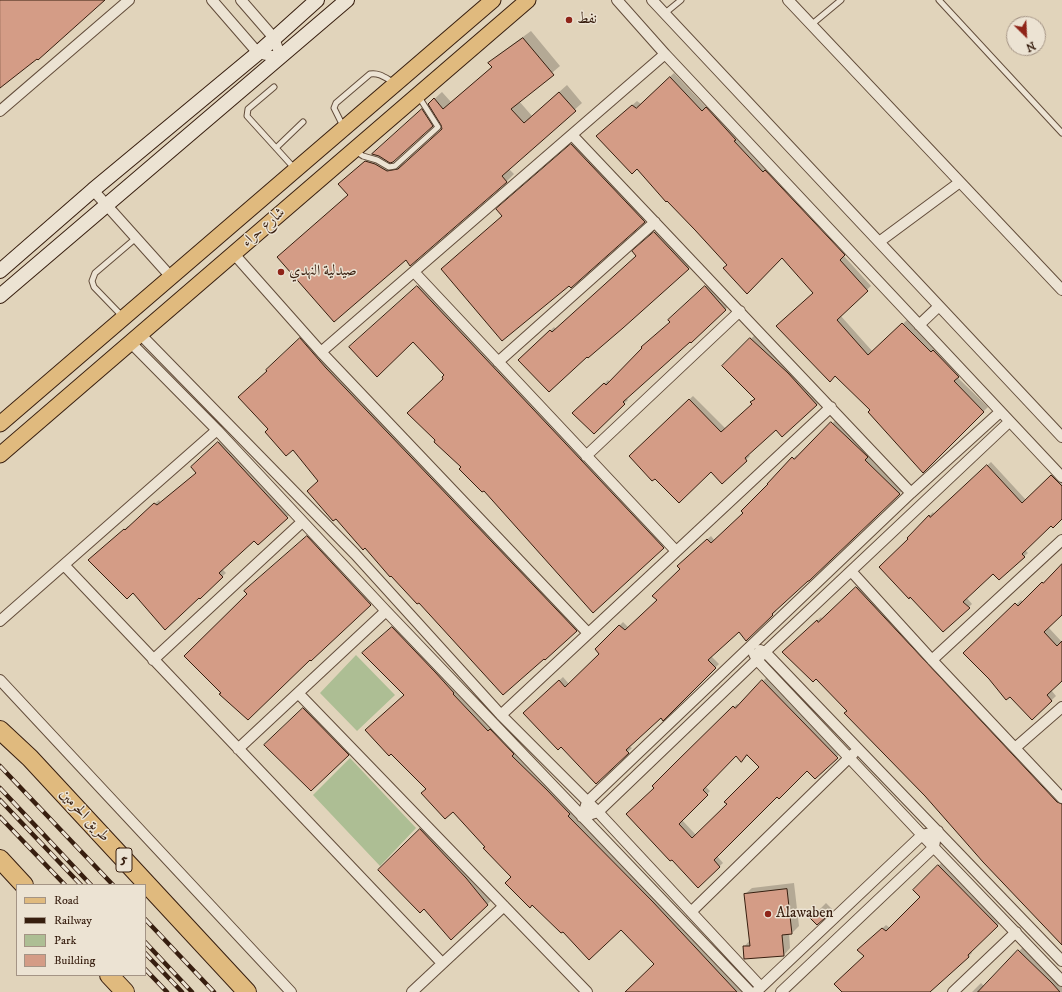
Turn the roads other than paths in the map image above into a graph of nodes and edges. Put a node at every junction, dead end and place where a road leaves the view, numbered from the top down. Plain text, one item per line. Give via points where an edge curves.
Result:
1 (128, 0) edge
2 (212, 0) edge
3 (240, 0) edge
4 (317, 0) edge
5 (347, 0) edge
6 (493, 0) edge
7 (528, 0) edge
8 (617, 0) edge
9 (652, 0) edge
10 (681, 0) edge
11 (788, 0) edge
12 (841, 0) edge
13 (939, 0) edge
14 (664, 14) junction
15 (811, 25) junction
16 (274, 38) junction
17 (258, 53) junction
18 (665, 54) junction
19 (281, 58) junction
20 (396, 83) junction
21 (274, 87) dead end
22 (418, 96) junction
23 (0, 111) edge
24 (303, 122) dead end
25 (344, 128) junction
26 (1062, 133) edge
27 (572, 135) junction
28 (276, 148) junction
29 (354, 151) junction
30 (295, 170) junction
31 (960, 182) junction
32 (93, 190) junction
33 (106, 205) junction
34 (655, 222) junction
35 (136, 238) junction
36 (879, 242) junction
37 (234, 254) junction
38 (0, 271) edge
39 (414, 272) junction
40 (171, 277) junction
41 (1062, 290) edge
42 (0, 296) edge
43 (939, 306) junction
44 (740, 311) junction
45 (124, 318) junction
46 (919, 325) junction
47 (135, 338) junction
48 (321, 352) junction
49 (498, 362) junction
50 (52, 379) junction
51 (71, 394) junction
52 (831, 407) junction
53 (1000, 412) junction
54 (1009, 422) junction
55 (0, 424) edge
56 (218, 430) junction
57 (1062, 437) edge
58 (0, 455) edge
59 (586, 456) junction
60 (1062, 477) edge
61 (911, 493) junction
62 (302, 522) junction
63 (1062, 540) edge
64 (676, 551) junction
65 (355, 554) junction
66 (64, 566) junction
67 (344, 566) junction
68 (851, 571) junction
69 (386, 611) junction
70 (0, 621) edge
71 (588, 633) junction
72 (750, 647) junction
73 (765, 652) junction
74 (153, 660) junction
75 (757, 660) junction
76 (932, 660) junction
77 (0, 680) edge
78 (298, 693) junction
79 (1062, 707) edge
80 (501, 715) junction
81 (0, 720) edge
82 (0, 730) edge
83 (1015, 748) junction
84 (238, 749) junction
85 (859, 749) junction
86 (30, 758) junction
87 (849, 758) junction
88 (1062, 798) edge
89 (587, 802) junction
90 (598, 812) junction
91 (582, 818) junction
92 (938, 831) junction
93 (922, 836) junction
94 (934, 847) junction
95 (0, 859) edge
96 (23, 884) edge
97 (504, 906) junction
98 (691, 912) junction
99 (1016, 932) junction
100 (796, 953) junction
101 (1062, 961) edge
102 (442, 963) junction
103 (808, 966) junction
104 (110, 976) edge
105 (1062, 981) edge
106 (758, 989) edge
107 (125, 992) edge
108 (246, 992) edge
109 (291, 992) edge
110 (412, 992) edge
111 (587, 992) edge
112 (750, 992) edge
113 (781, 992) edge
114 (953, 992) edge

1 - 23 street
2 - 17 street
3 - 16 street
4 - 16 street
5 - 19 street
6 - 20 main road, شارع حراء
7 - 22 main road, شارع حراء
8 - 18 street
9 - 14 street
10 - 14 lane
11 - 15 street
12 - 15 lane
13 - 26 lane
14 - 36 street
15 - 31 street
16 - 17 street
16 - 19 street
17 - 19 street
17 - 32 street
18 - 27 street
18 - 46 street
19 - 33 street
20 - 25 main road, شارع حراء
20 - 25 lane via 379,74 370,74 336,103 334,108
21 - 28 lane via 246,113
22 - 29 main road, شارع حراء
22 - 29 lane via 438,127 395,166 389,167
24 - 28 lane
25 - 30 main road, شارع حراء
27 - 34 street
27 - 39 street
28 - 30 lane
29 - 37 main road, شارع حراء
30 - 40 main road, شارع حراء
31 - 36 street
31 - 41 street
32 - 33 street
32 - 38 street
33 - 35 street
33 - 42 street
34 - 44 street
34 - 49 street
35 - 40 street
35 - 45 lane via 95,273 92,280 94,287
36 - 43 street
37 - 47 main road, شارع حراء
37 - 48 street
39 - 48 street
39 - 49 street
40 - 45 main road, شارع حراء
43 - 46 street
43 - 57 street
44 - 52 street
44 - 59 street
45 - 50 main road, شارع حراء
46 - 53 street
47 - 51 main road, شارع حراء
47 - 56 street
47 - 65 street
48 - 71 street
49 - 59 street
50 - 51 main road
50 - 55 main road, شارع حراء
51 - 58 main road, شارع حراء
52 - 61 street
52 - 64 street
53 - 54 street
53 - 61 street
54 - 60 street
54 - 68 street
56 - 62 street
56 - 66 street
59 - 64 street
61 - 72 street
62 - 67 street
62 - 74 street
63 - 76 street
64 - 71 street
65 - 67 street
65 - 80 street
66 - 70 street
66 - 74 street
67 - 69 street
68 - 73 street
68 - 76 street
69 - 78 street
69 - 91 street
71 - 80 street
72 - 73 street
72 - 75 street
72 - 89 street
73 - 75 street
73 - 85 street
74 - 84 street
75 - 87 street
75 - 90 street
76 - 83 street
77 - 109 street
78 - 84 street
78 - 97 street
79 - 83 street
80 - 89 street
81 - 86 main road
82 - 86 highway, طريق الحرمين / 5
83 - 88 street
84 - 102 street
85 - 87 street
85 - 92 street
86 - 108 highway, طريق الحرمين / 5
87 - 93 street
87 - 98 street
89 - 90 street
89 - 91 street
90 - 91 street
90 - 98 street
91 - 112 street
92 - 93 street
92 - 94 street
92 - 101 street
93 - 94 street
93 - 100 street
94 - 99 street
94 - 103 street
95 - 96 highway
97 - 102 street
97 - 111 street
98 - 106 street
99 - 105 street
99 - 114 street
100 - 103 street
100 - 106 street
102 - 110 street
103 - 113 street
104 - 107 highway

